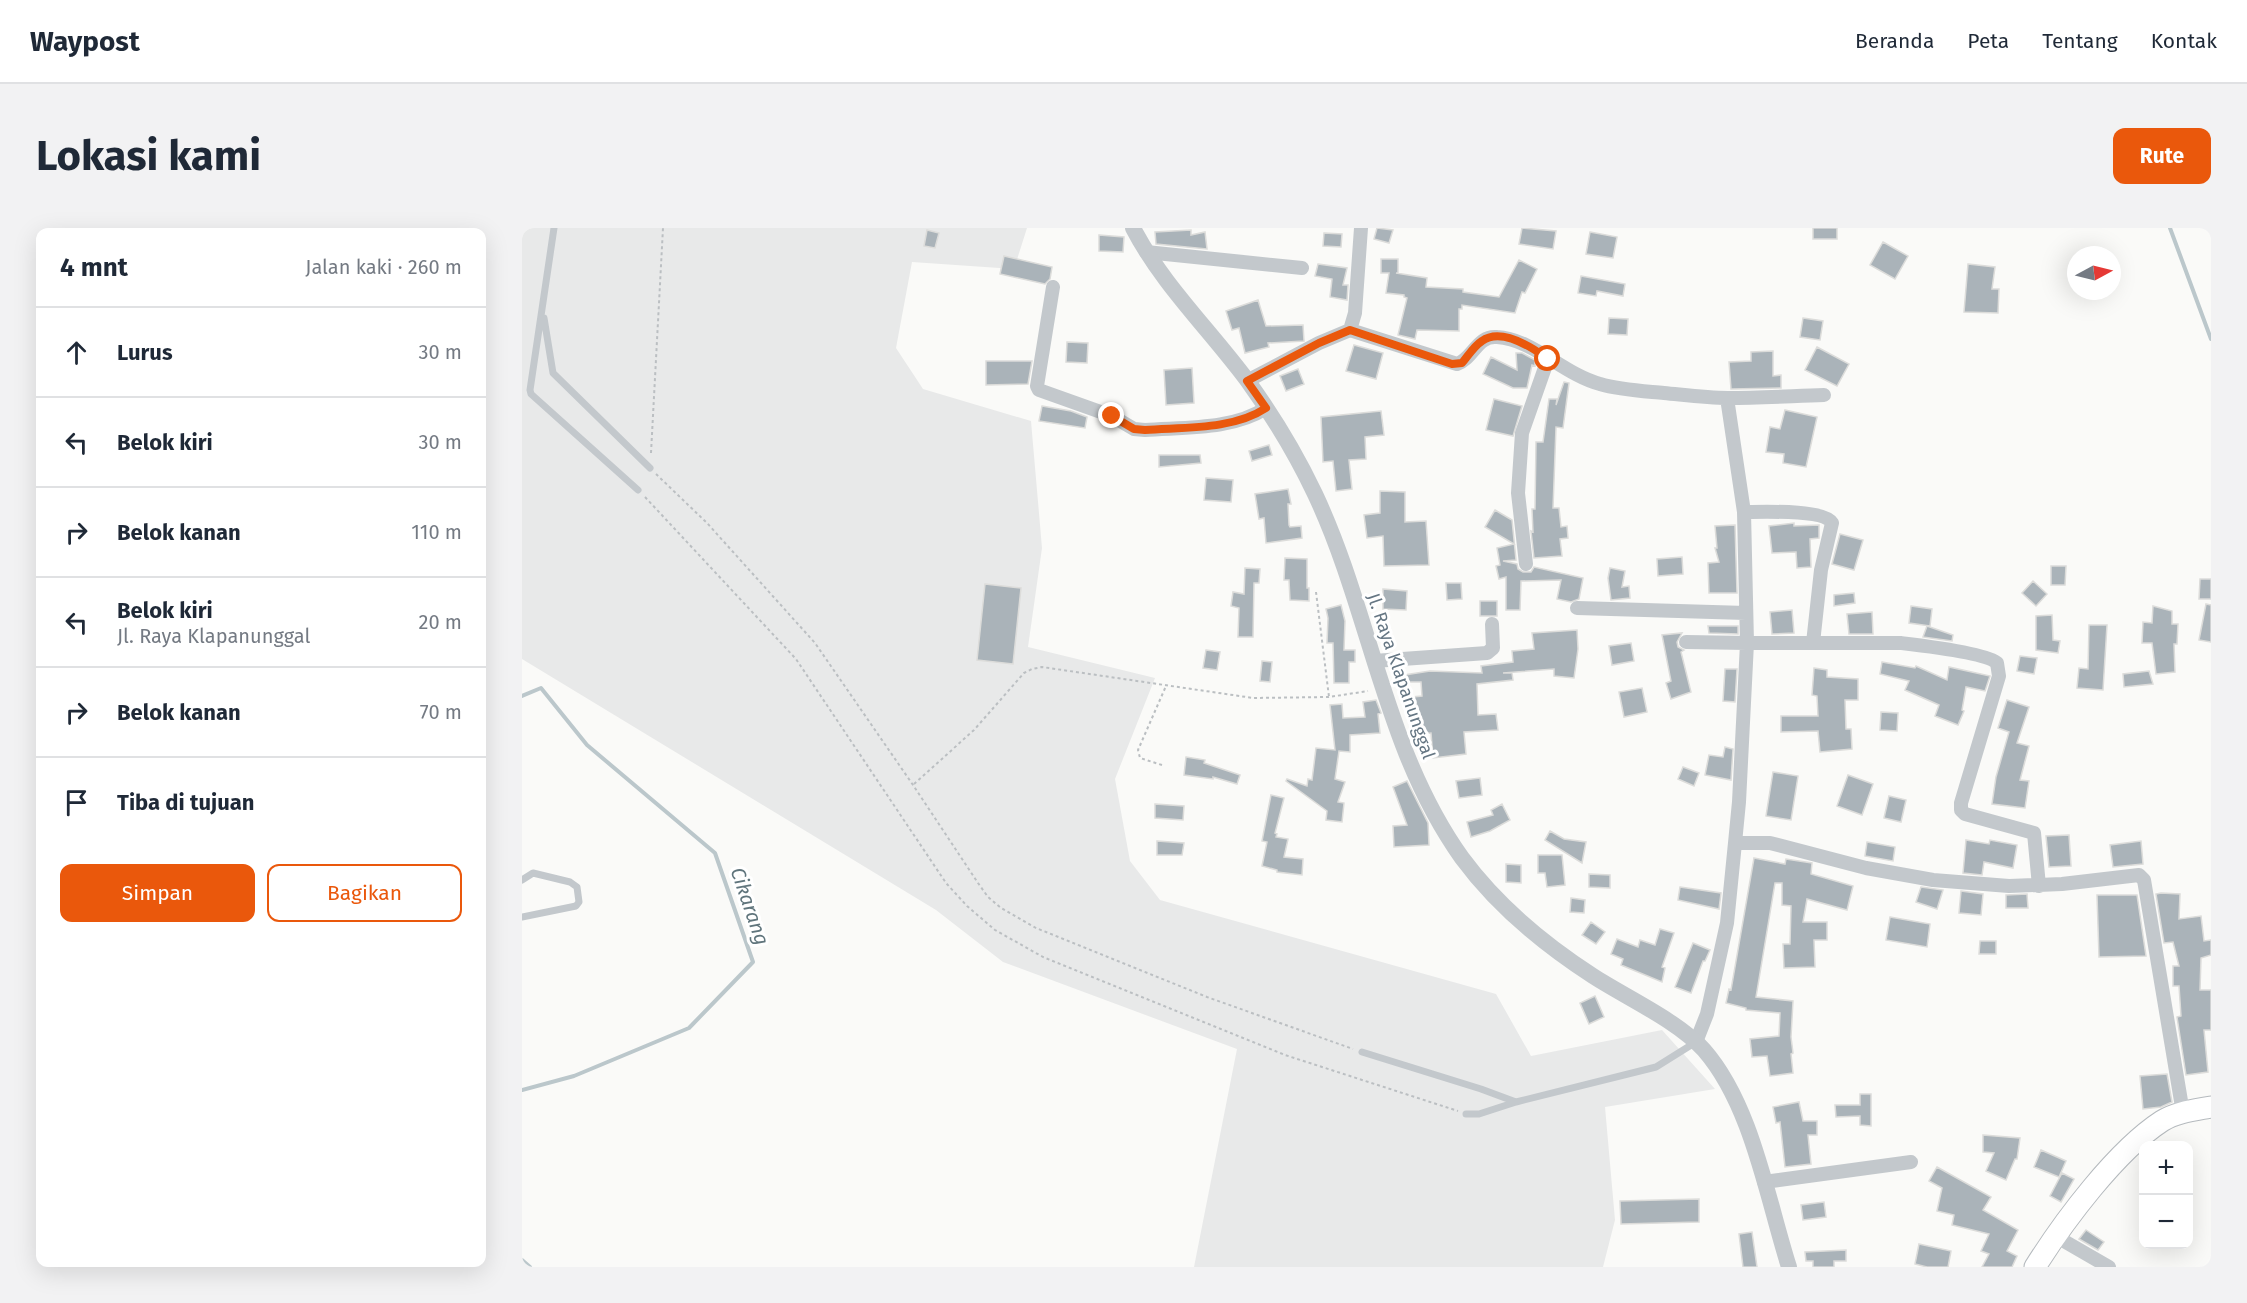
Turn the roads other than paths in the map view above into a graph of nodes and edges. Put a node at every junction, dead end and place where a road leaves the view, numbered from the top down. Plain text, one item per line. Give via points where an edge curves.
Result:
1 (554, 228) edge
2 (1133, 228) edge
3 (1361, 228) edge
4 (1146, 252) junction
5 (1302, 268) dead end
6 (1053, 287) dead end
7 (543, 310) junction
8 (1350, 330) junction
9 (1548, 359) junction
10 (1247, 381) junction
11 (1824, 395) dead end
12 (1727, 398) junction
13 (1266, 408) junction
14 (650, 468) road end
15 (638, 490) road end
16 (1744, 512) junction
17 (1526, 564) dead end
18 (1577, 608) dead end
19 (1746, 613) junction
20 (1492, 624) dead end
21 (1686, 642) dead end
22 (1747, 643) junction
23 (1813, 643) junction
24 (1374, 661) junction
25 (1735, 843) junction
26 (522, 880) edge
27 (2039, 886) junction
28 (522, 917) edge
29 (1696, 1042) junction
30 (1362, 1052) road end
31 (1516, 1102) junction
32 (2211, 1107) edge
33 (2183, 1113) junction
34 (1466, 1114) road end
35 (1911, 1162) dead end
36 (1764, 1182) junction
37 (2057, 1237) junction
38 (1789, 1267) edge
39 (2035, 1267) edge
40 (2109, 1267) edge

1 - 7 lane
2 - 4 street, Jl. Raya Klapanunggal
3 - 8 street via 1355,313
4 - 5 street
4 - 10 street, Jl. Raya Klapanunggal
6 - 13 street via 1039,390 1145,430 1227,423 1257,415
7 - 14 lane via 553,373
7 - 15 lane via 531,394
8 - 9 street via 1452,364 1462,363 1482,341 1495,336 1528,345
8 - 10 street
9 - 12 street via 1600,384
9 - 17 street via 1522,433 1518,493
10 - 13 street, Jl. Raya Klapanunggal
11 - 12 street
12 - 16 street
13 - 24 street, Jl. Raya Klapanunggal via 1316,495
16 - 19 street
16 - 23 street via 1826,517 1832,523 1821,570
18 - 19 street
19 - 22 street
20 - 24 street via 1494,648 1487,653
21 - 22 street
22 - 23 street
22 - 25 street
23 - 27 street via 1901,643 1987,657 1997,663 1999,676 1961,810 2034,833
24 - 29 street, Jl. Raya Klapanunggal via 1409,762 1463,858 1509,910 1551,948
25 - 27 street via 1784,845 1866,868 1933,880
25 - 29 street via 1727,923 1707,1014
26 - 28 lane via 533,873 570,882 577,887 579,902 576,906
27 - 33 street via 2139,875 2144,879
29 - 31 lane via 1656,1067
29 - 36 street, Jl. Raya Klapanunggal via 1731,1091
30 - 31 lane
31 - 34 lane via 1479,1114
32 - 33 main road
33 - 37 main road via 2163,1121 2119,1157
35 - 36 street
36 - 38 street, Jl. Raya Klapanunggal
37 - 39 main road
37 - 40 street

